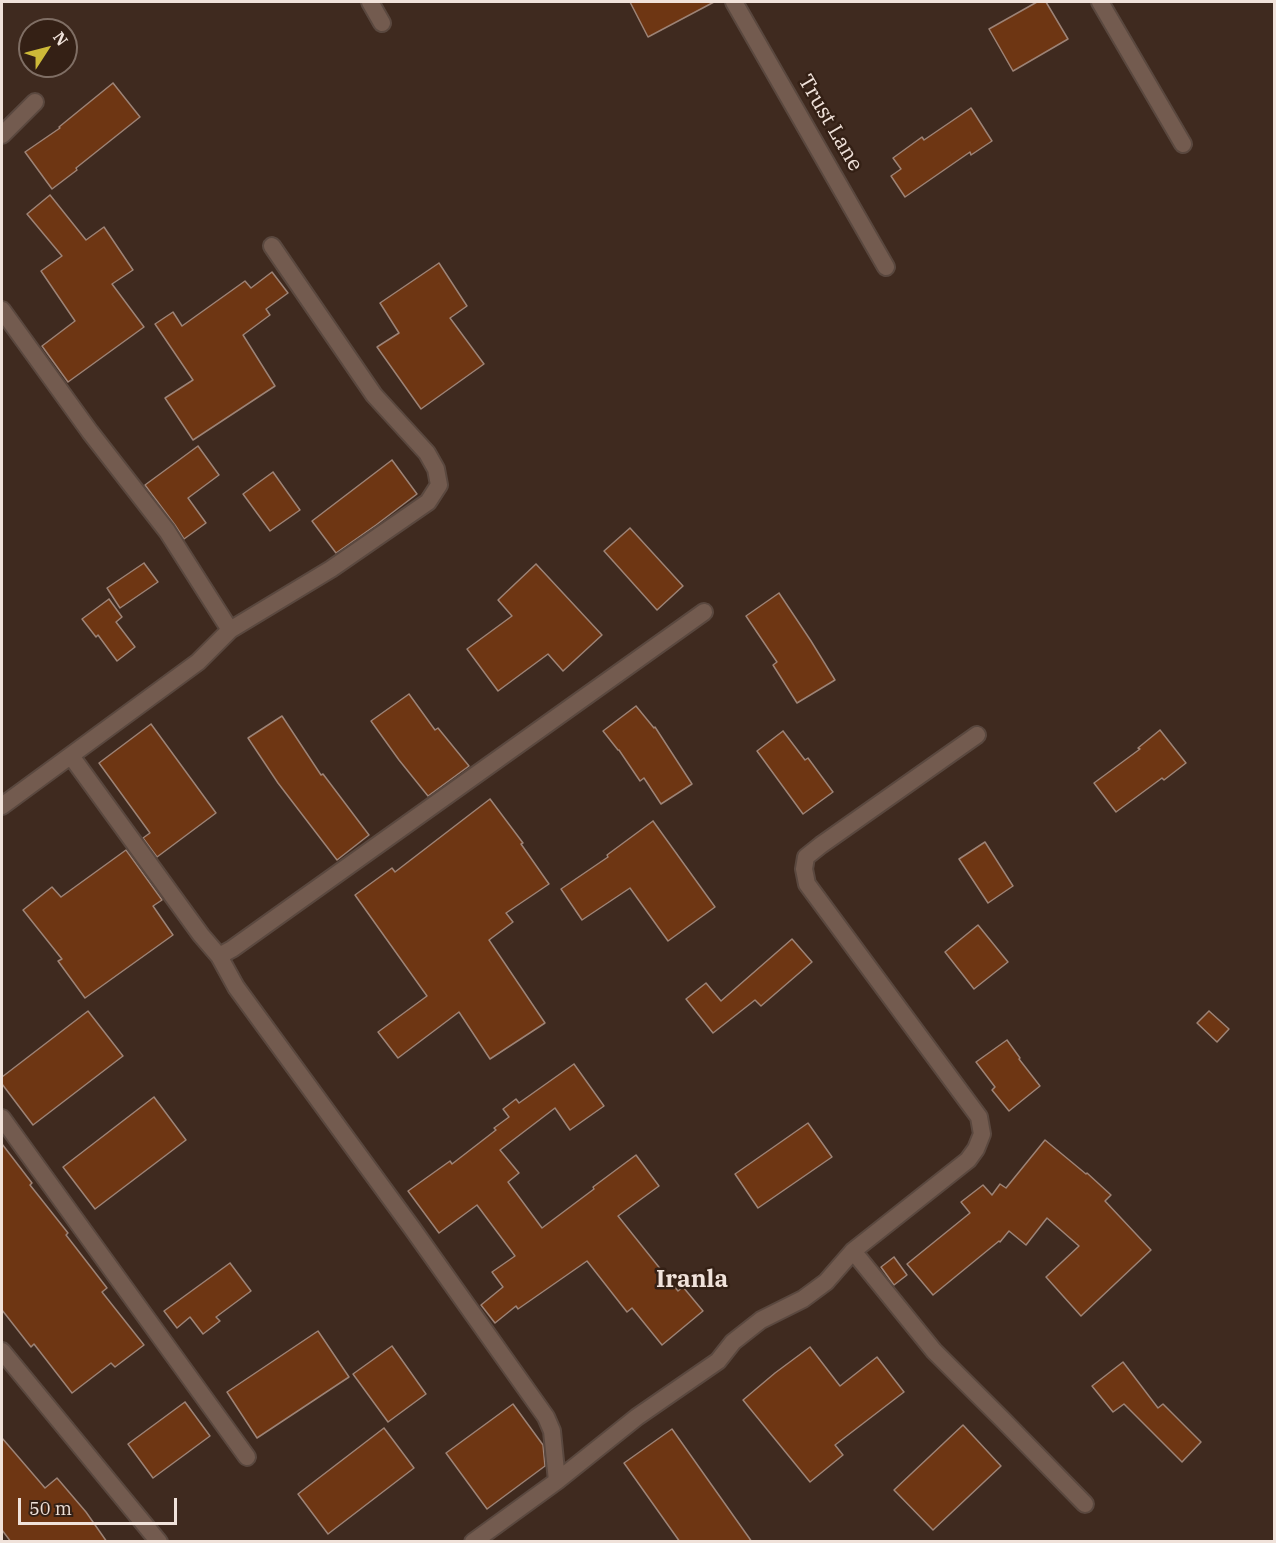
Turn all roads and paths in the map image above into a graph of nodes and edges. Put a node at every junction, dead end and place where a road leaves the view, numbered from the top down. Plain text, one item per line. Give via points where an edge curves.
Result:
1 (370, 2) edge
2 (734, 2) edge
3 (1104, 3) edge
4 (381, 23) dead end
5 (35, 102) dead end
6 (2, 135) edge
7 (1183, 144) dead end
8 (272, 246) dead end
9 (886, 267) dead end
10 (2, 310) edge
11 (704, 612) dead end
12 (230, 630) junction
13 (977, 735) dead end
14 (71, 756) junction
15 (2, 806) edge
16 (219, 956) junction
17 (2, 1118) edge
18 (853, 1251) junction
19 (2, 1351) edge
20 (247, 1457) dead end
21 (557, 1481) junction
22 (1085, 1504) dead end
23 (159, 1542) edge
24 (473, 1542) edge

1 - 4 street
2 - 9 street, Trust Lane
3 - 7 street
5 - 6 street
8 - 12 street via 374,395 427,453 439,485 428,502 331,569
10 - 12 street via 167,531
11 - 16 street
12 - 14 street via 198,662
13 - 18 street via 806,857 807,884 979,1117 982,1134 968,1161
14 - 15 street
14 - 16 street
16 - 21 street via 236,987 546,1417 554,1438
17 - 20 street
18 - 21 street via 826,1282 803,1299 761,1320 733,1342 718,1361 637,1417
18 - 22 street via 934,1351
19 - 23 street
21 - 24 street

